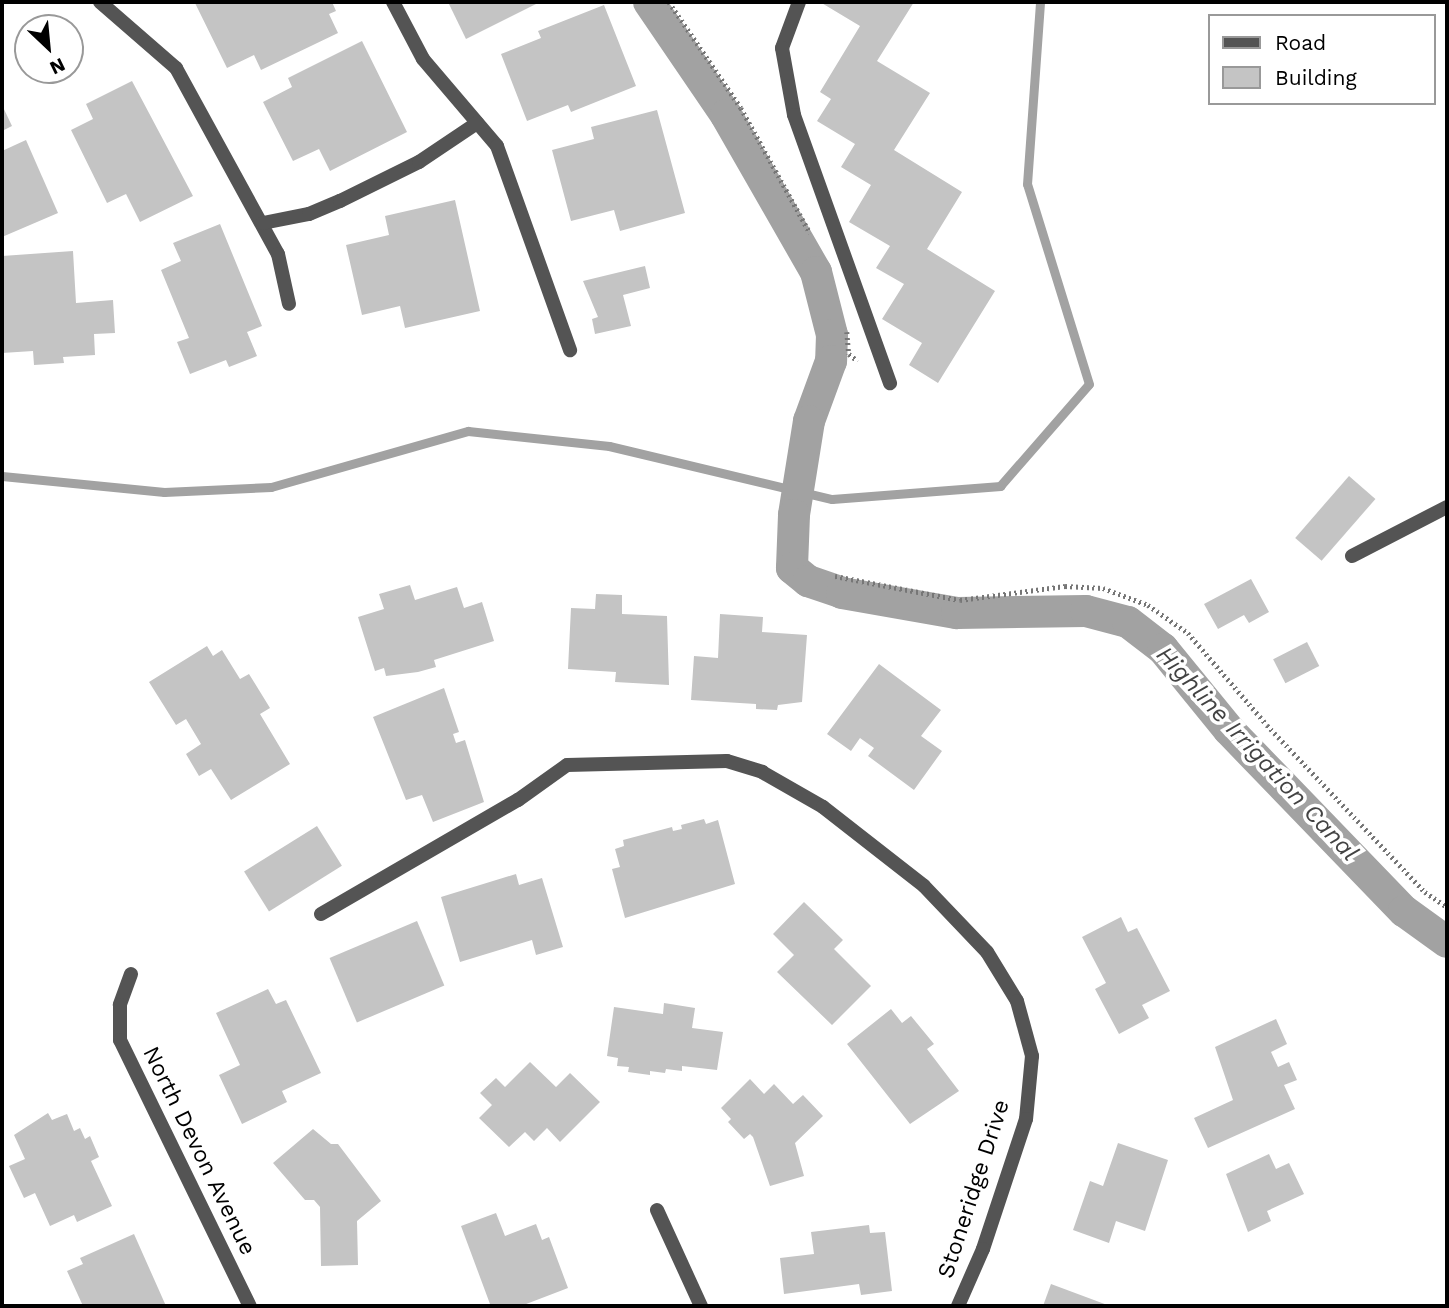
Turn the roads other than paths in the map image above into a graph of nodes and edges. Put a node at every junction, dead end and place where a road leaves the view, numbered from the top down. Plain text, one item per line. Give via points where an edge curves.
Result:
1 (100, 2) edge
2 (393, 2) edge
3 (799, 2) edge
4 (477, 123) junction
5 (262, 223) junction
6 (289, 304) dead end
7 (570, 350) dead end
8 (890, 383) road end
9 (1447, 507) edge
10 (1352, 556) dead end
11 (321, 914) dead end
12 (131, 974) dead end
13 (657, 1210) dead end
14 (250, 1306) edge
15 (701, 1306) edge
16 (958, 1306) edge

1 - 5 street via 176,68
2 - 4 street via 423,59
3 - 8 street via 782,48 794,115
4 - 5 street via 419,162 340,201 309,214
4 - 7 street via 497,146
5 - 6 street via 278,254
9 - 10 street
11 - 16 street, Stoneridge Drive via 518,800 567,765 727,761 762,772 823,807 925,886 987,952 1017,1001 1032,1056 1026,1119 983,1249
12 - 14 street, North Devon Avenue via 120,1005 120,1040
13 - 15 street

